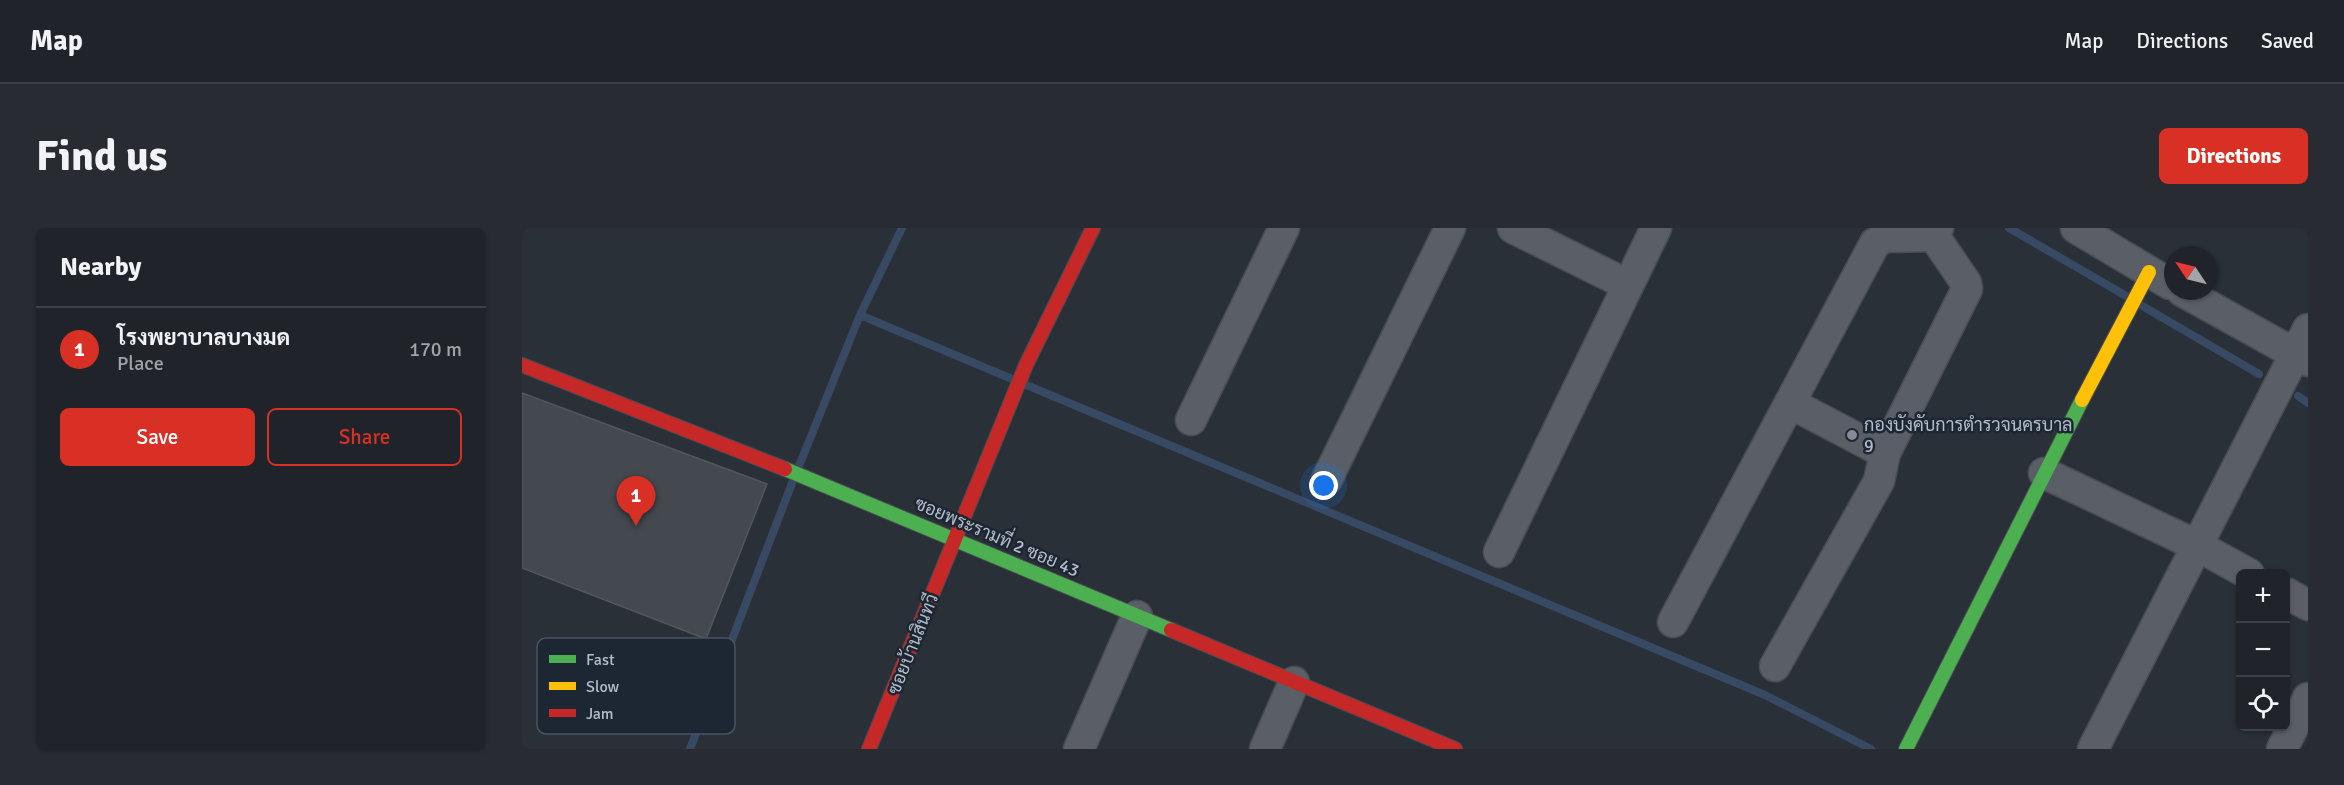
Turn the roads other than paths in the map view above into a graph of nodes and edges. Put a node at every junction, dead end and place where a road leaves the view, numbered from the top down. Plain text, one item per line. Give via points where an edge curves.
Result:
1 (1093, 228) edge
2 (1284, 228) edge
3 (1450, 228) edge
4 (1513, 228) edge
5 (1656, 228) edge
6 (2076, 228) edge
7 (1936, 232) edge
8 (2161, 279) edge
9 (1628, 285) junction
10 (2201, 300) edge
11 (2303, 348) edge
12 (522, 365) edge
13 (1790, 403) junction
14 (1191, 420) dead end
15 (1885, 453) junction
16 (2044, 473) junction
17 (1327, 479) dead end
18 (956, 540) junction
19 (2198, 546) junction
20 (1499, 552) dead end
21 (2241, 569) edge
22 (2290, 595) edge
23 (2308, 605) edge
24 (1137, 616) junction
25 (1672, 622) dead end
26 (1775, 666) dead end
27 (1294, 682) junction
28 (2308, 698) edge
29 (1909, 743) edge
30 (872, 748) edge
31 (1449, 748) edge
32 (1079, 749) edge
33 (1264, 749) edge
34 (2093, 749) edge
35 (2282, 749) edge

1 - 18 street, ซอยบ้านสินทวี via 1026,365
2 - 14 street
3 - 17 street
4 - 9 street
5 - 9 street
6 - 8 street
7 - 13 street via 1885,237 1875,243
7 - 15 street via 1966,289
8 - 16 street
9 - 20 street
10 - 11 street
11 - 19 street
12 - 18 street, ซอยพระรามที่ 2 ซอย 43
13 - 15 street
13 - 25 street
15 - 26 street via 1879,482
16 - 19 street
16 - 29 street
18 - 24 street, ซอยพระรามที่ 2 ซอย 43
18 - 30 street, ซอยบ้านสินทวี
19 - 21 street
19 - 34 street
22 - 23 street
24 - 27 street, ซอยพระรามที่ 2 ซอย 43
24 - 32 street
27 - 31 street, ซอยพระรามที่ 2 ซอย 43
27 - 33 street
28 - 35 street

